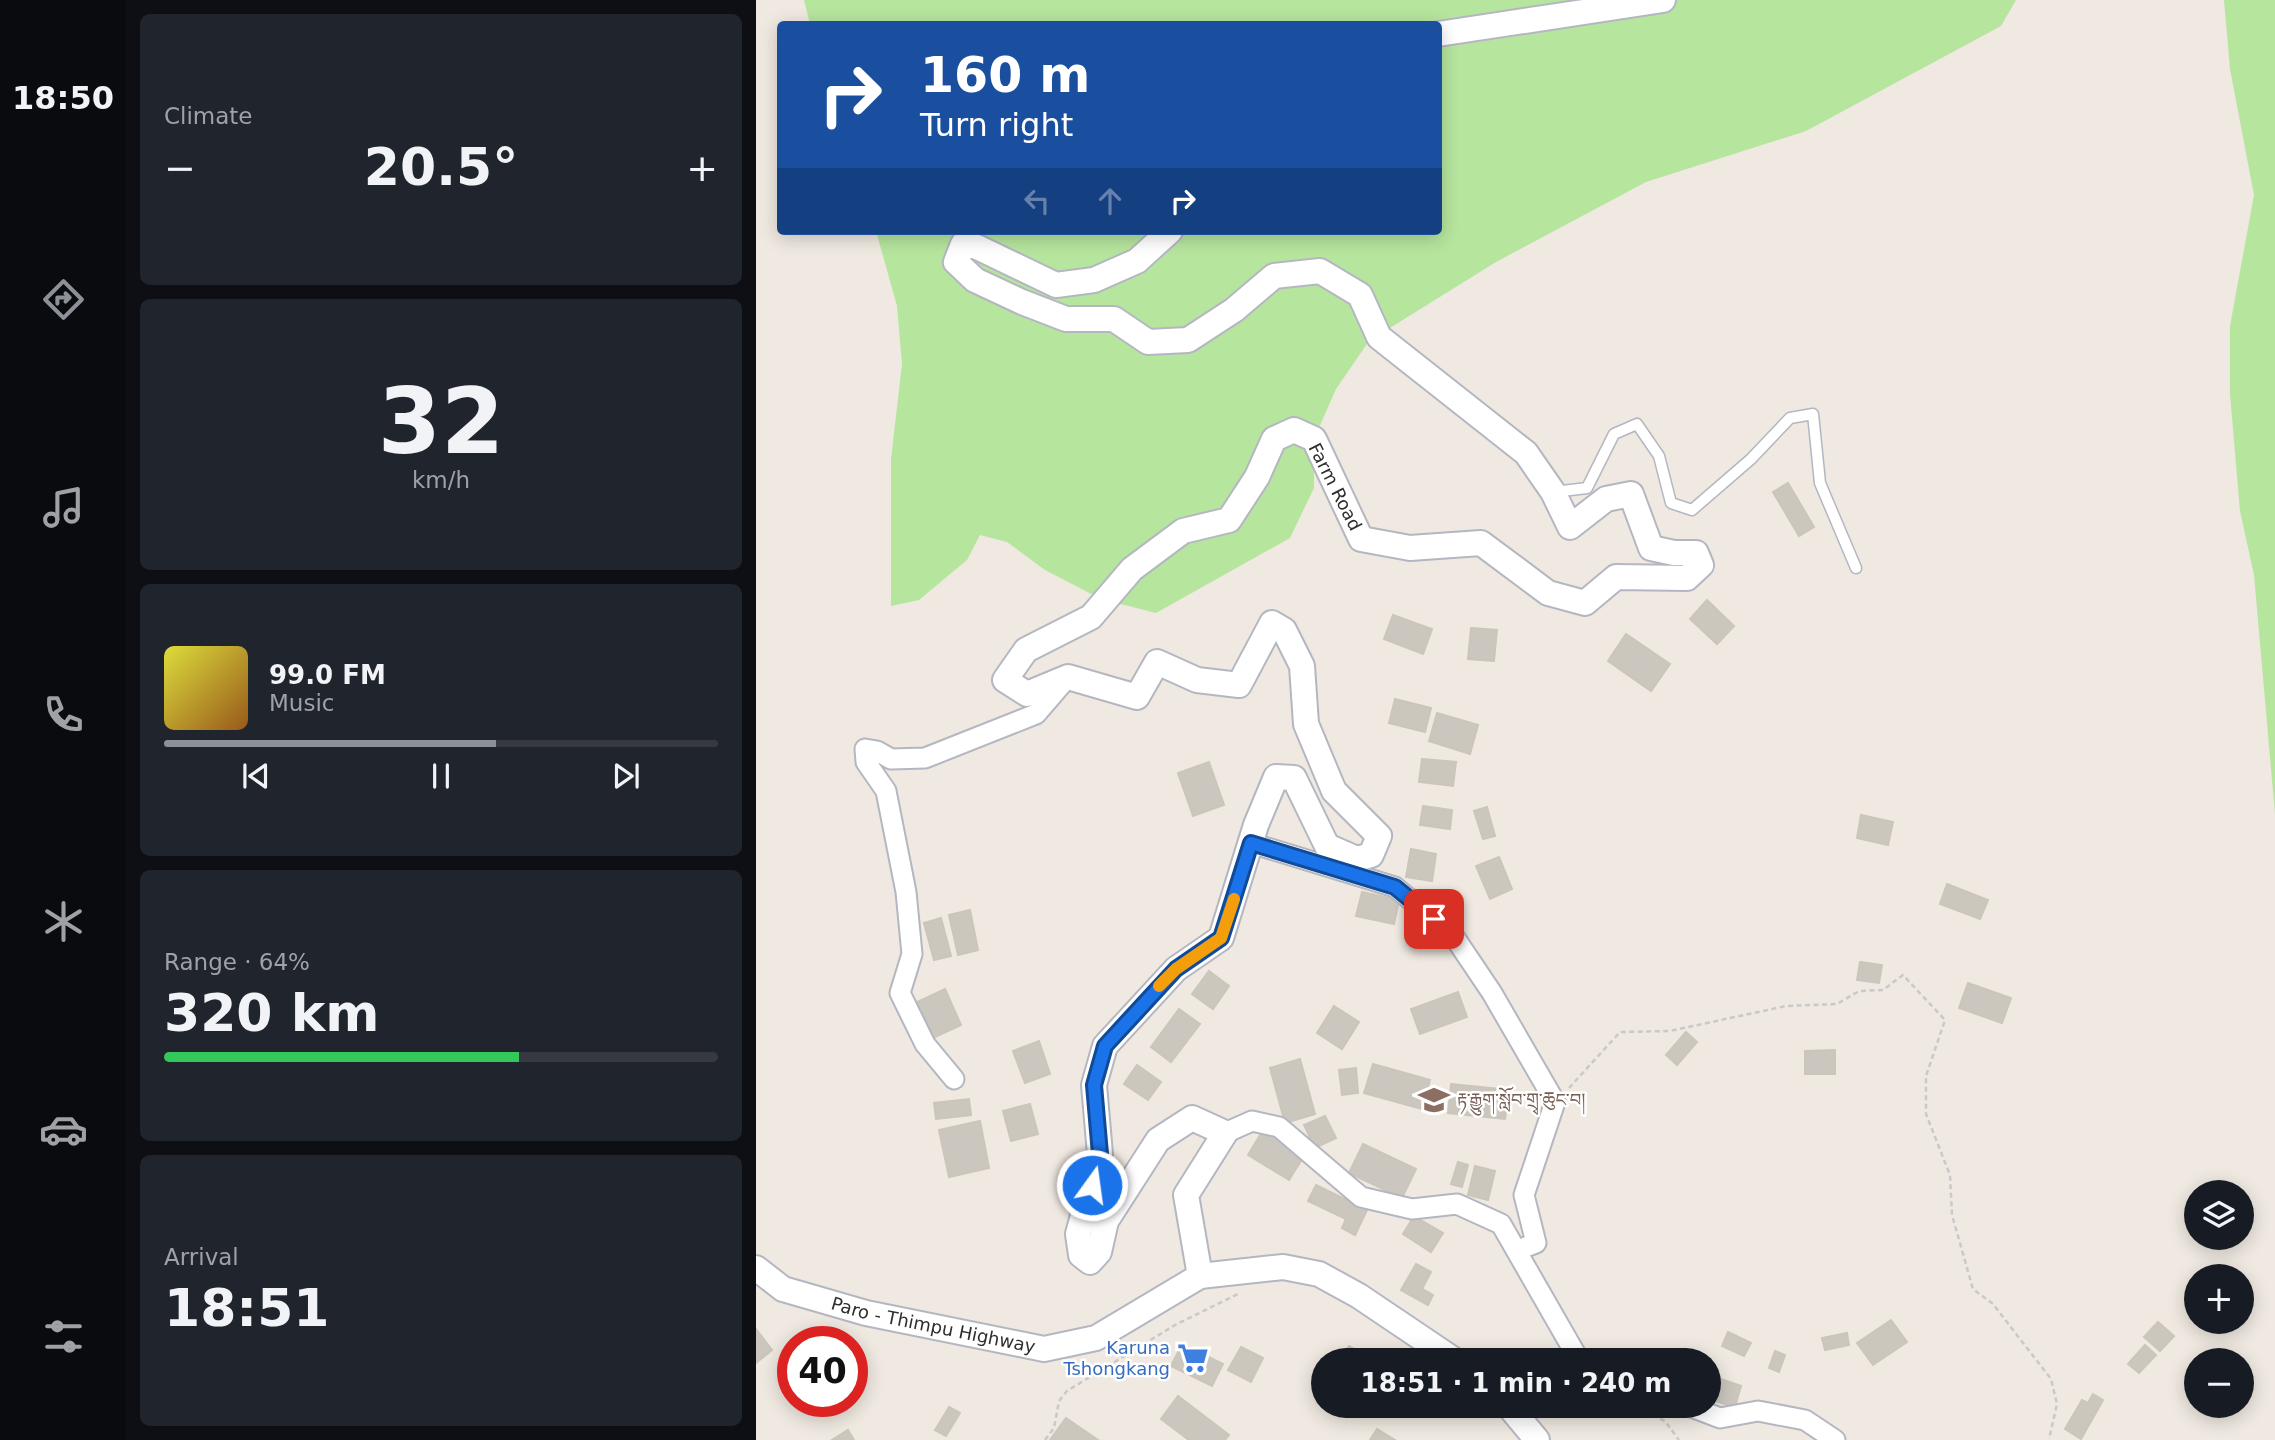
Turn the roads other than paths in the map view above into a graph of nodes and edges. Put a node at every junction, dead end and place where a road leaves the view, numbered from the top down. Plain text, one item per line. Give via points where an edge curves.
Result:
1 (1662, 0) edge
2 (1442, 33) edge
3 (1166, 235) edge
4 (1553, 492) junction
5 (1856, 568) dead end
6 (1068, 677) junction
7 (1251, 843) junction
8 (954, 1079) dead end
9 (1224, 1133) junction
10 (1518, 1250) junction
11 (756, 1268) edge
12 (1200, 1276) junction
13 (1436, 1348) edge
14 (1570, 1348) edge
15 (1518, 1418) edge
16 (1721, 1418) edge
17 (1536, 1440) edge
18 (1835, 1440) edge

1 - 2 street
3 - 4 street, Farm Road via 1137,261 1094,280 1056,285 977,247 963,244 956,262 975,280 1022,302 1066,319 1114,319 1148,342 1188,340 1234,310 1273,276 1321,271 1360,295 1379,337 1526,453
4 - 5 lane via 1587,488 1614,433 1637,424 1658,456 1671,503 1692,510 1790,418 1813,414 1820,483
4 - 6 street, Farm Road via 1570,527 1606,499 1631,495 1651,548 1696,553 1701,565 1687,578 1616,577 1585,603 1548,593 1481,543 1410,548 1361,539 1314,439 1294,430 1274,439 1229,520 1183,531 1132,569 1091,617 1026,650 1005,680 1027,694
6 - 7 street via 1137,697 1157,662 1197,680 1239,685 1272,623 1284,630 1302,666 1306,724 1334,791 1379,836 1371,855 1357,859 1327,846 1294,778 1276,777
6 - 8 street via 1036,714 925,758 891,759 865,749 866,762 886,791 906,892 912,954 900,993 925,1044
7 - 9 street via 1221,938 1176,969 1105,1046 1094,1085 1100,1154 1078,1234 1080,1255 1090,1262 1099,1252 1105,1221 1158,1140 1192,1118
7 - 10 street via 1395,887 1453,935 1492,993 1555,1102 1524,1195 1536,1243
9 - 10 street via 1252,1121 1279,1127 1361,1196 1412,1209 1457,1203 1501,1224
9 - 12 street via 1186,1195
10 - 14 street
11 - 12 street, Paro - Thimpu Highway via 783,1289 866,1313 1044,1349 1096,1338
12 - 13 street, Paro - Thimpu Highway via 1283,1267 1319,1274
15 - 17 street
16 - 18 street via 1758,1411 1805,1420

